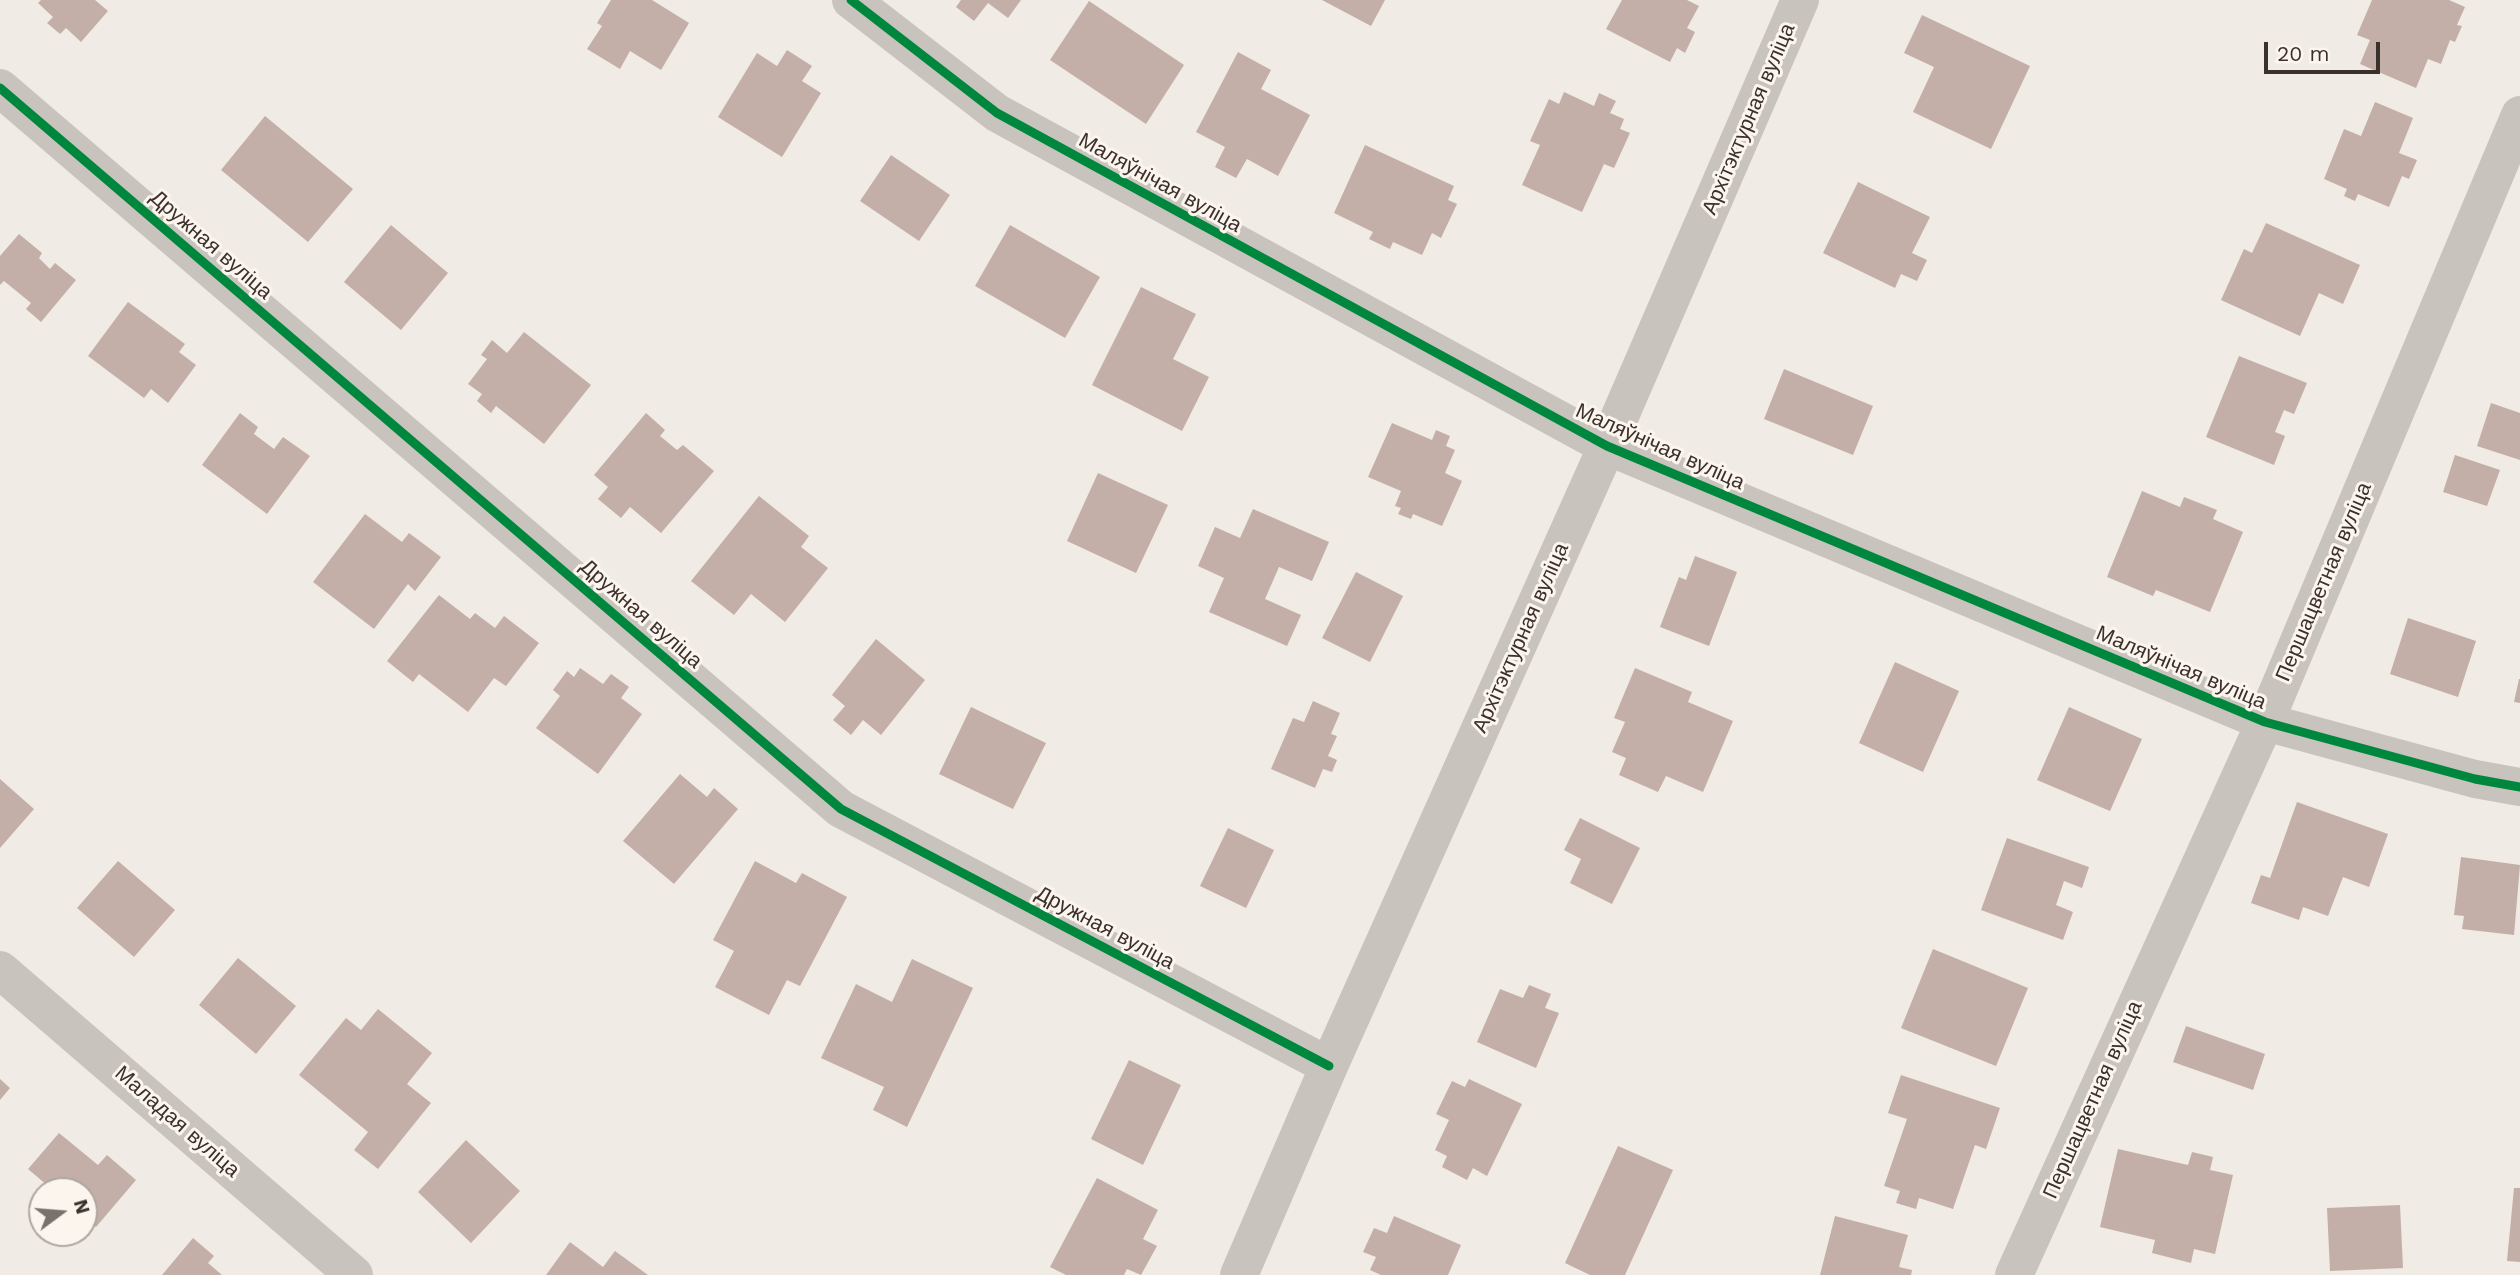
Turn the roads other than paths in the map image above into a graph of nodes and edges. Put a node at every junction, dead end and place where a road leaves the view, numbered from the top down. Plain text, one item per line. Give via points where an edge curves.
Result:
1 (851, 0) edge
2 (1800, 0) edge
3 (0, 88) edge
4 (2520, 115) edge
5 (2513, 152) edge
6 (1607, 446) junction
7 (2265, 722) junction
8 (2520, 787) edge
9 (0, 970) edge
10 (1329, 1066) junction
11 (354, 1275) edge
12 (1240, 1275) edge
13 (2014, 1275) edge

1 - 6 street, Маляўнічая вуліца via 997,113
2 - 6 street, Архітэктурная вуліца
3 - 10 street, Дружная вуліца via 841,809
4 - 5 street, Першацветная вуліца
5 - 7 street, Першацветная вуліца
6 - 7 street, Маляўнічая вуліца
6 - 10 street, Архітэктурная вуліца
7 - 8 street, Маляўнічая вуліца
7 - 13 street, Першацветная вуліца
9 - 11 street, Маладая вуліца
10 - 12 street, Архітэктурная вуліца

